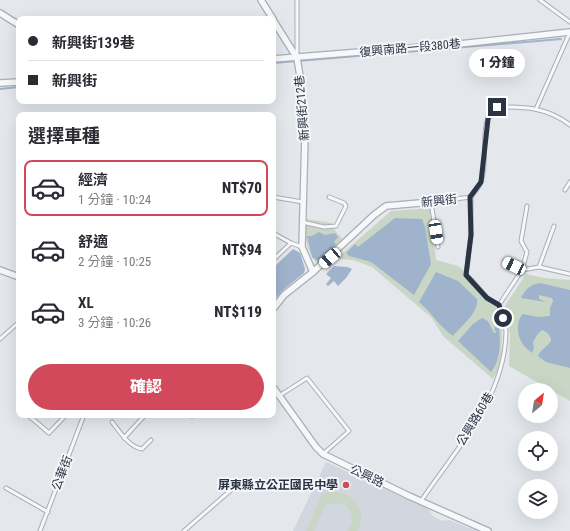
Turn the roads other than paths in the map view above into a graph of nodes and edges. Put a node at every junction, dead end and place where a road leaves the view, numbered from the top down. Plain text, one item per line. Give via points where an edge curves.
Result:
1 (261, 0) edge
2 (297, 0) edge
3 (540, 0) edge
4 (0, 13) edge
5 (271, 16) edge
6 (570, 22) edge
7 (16, 23) edge
8 (276, 24) edge
9 (570, 32) edge
10 (297, 58) junction
11 (276, 59) edge
12 (16, 82) edge
13 (0, 83) edge
14 (536, 109) junction
15 (570, 125) edge
16 (570, 182) edge
17 (565, 190) dead end
18 (470, 197) junction
19 (276, 198) edge
20 (329, 198) dead end
21 (303, 202) junction
22 (431, 202) junction
23 (527, 206) dead end
24 (302, 222) junction
25 (554, 226) dead end
26 (276, 234) edge
27 (291, 243) junction
28 (302, 247) junction
29 (438, 247) dead end
30 (276, 257) edge
31 (505, 262) dead end
32 (539, 267) junction
33 (0, 270) edge
34 (522, 270) junction
35 (313, 272) junction
36 (570, 274) edge
37 (16, 276) edge
38 (276, 305) edge
39 (499, 305) junction
40 (16, 325) edge
41 (0, 339) edge
42 (276, 392) edge
43 (279, 396) junction
44 (31, 418) edge
45 (63, 418) edge
46 (83, 418) edge
47 (142, 418) edge
48 (112, 422) dead end
49 (124, 438) junction
50 (151, 440) dead end
51 (323, 454) junction
52 (239, 483) dead end
53 (6, 488) dead end
54 (420, 501) junction
55 (48, 512) junction
56 (40, 531) edge
57 (184, 531) edge
58 (488, 531) edge

1 - 5 street, 新興街212巷
2 - 10 lane
3 - 6 lane
4 - 7 street
8 - 10 street, 新興街212巷
9 - 10 street, 復興南路一段380巷
9 - 14 lane
10 - 11 street, 復興南路一段380巷
10 - 21 street, 新興街212巷 via 305,136
12 - 13 street
14 - 15 lane, 新興街 via 552,113
14 - 18 lane, 新興街 via 492,109 486,129 481,182
16 - 17 lane
18 - 22 lane, 新興街
18 - 39 lane via 471,235 466,275 487,298
19 - 21 lane
20 - 24 lane via 346,206 336,226 324,227
21 - 24 street, 新興街212巷
22 - 29 lane
22 - 35 street, 新興街 via 386,206
23 - 34 lane via 521,241 527,252
24 - 28 street, 新興街212巷
25 - 32 lane
26 - 27 lane
27 - 28 lane
27 - 30 lane
28 - 35 street, 新興街212巷
31 - 34 lane
32 - 34 lane
32 - 36 lane
33 - 37 street
34 - 39 lane
35 - 38 street, 新興街 via 284,295
39 - 54 lane, 公興路60巷 via 506,331 501,370 488,402 473,428
40 - 41 lane
42 - 43 street, 公興路
43 - 51 street, 公興路
43 - 51 lane via 307,378 349,431
44 - 45 lane via 48,433
46 - 55 lane, 公華街
47 - 49 lane
48 - 49 lane
49 - 50 lane via 138,449 142,449
51 - 54 street, 公興路
52 - 57 lane
53 - 55 lane
54 - 58 street, 公興路
55 - 56 lane, 公華街

